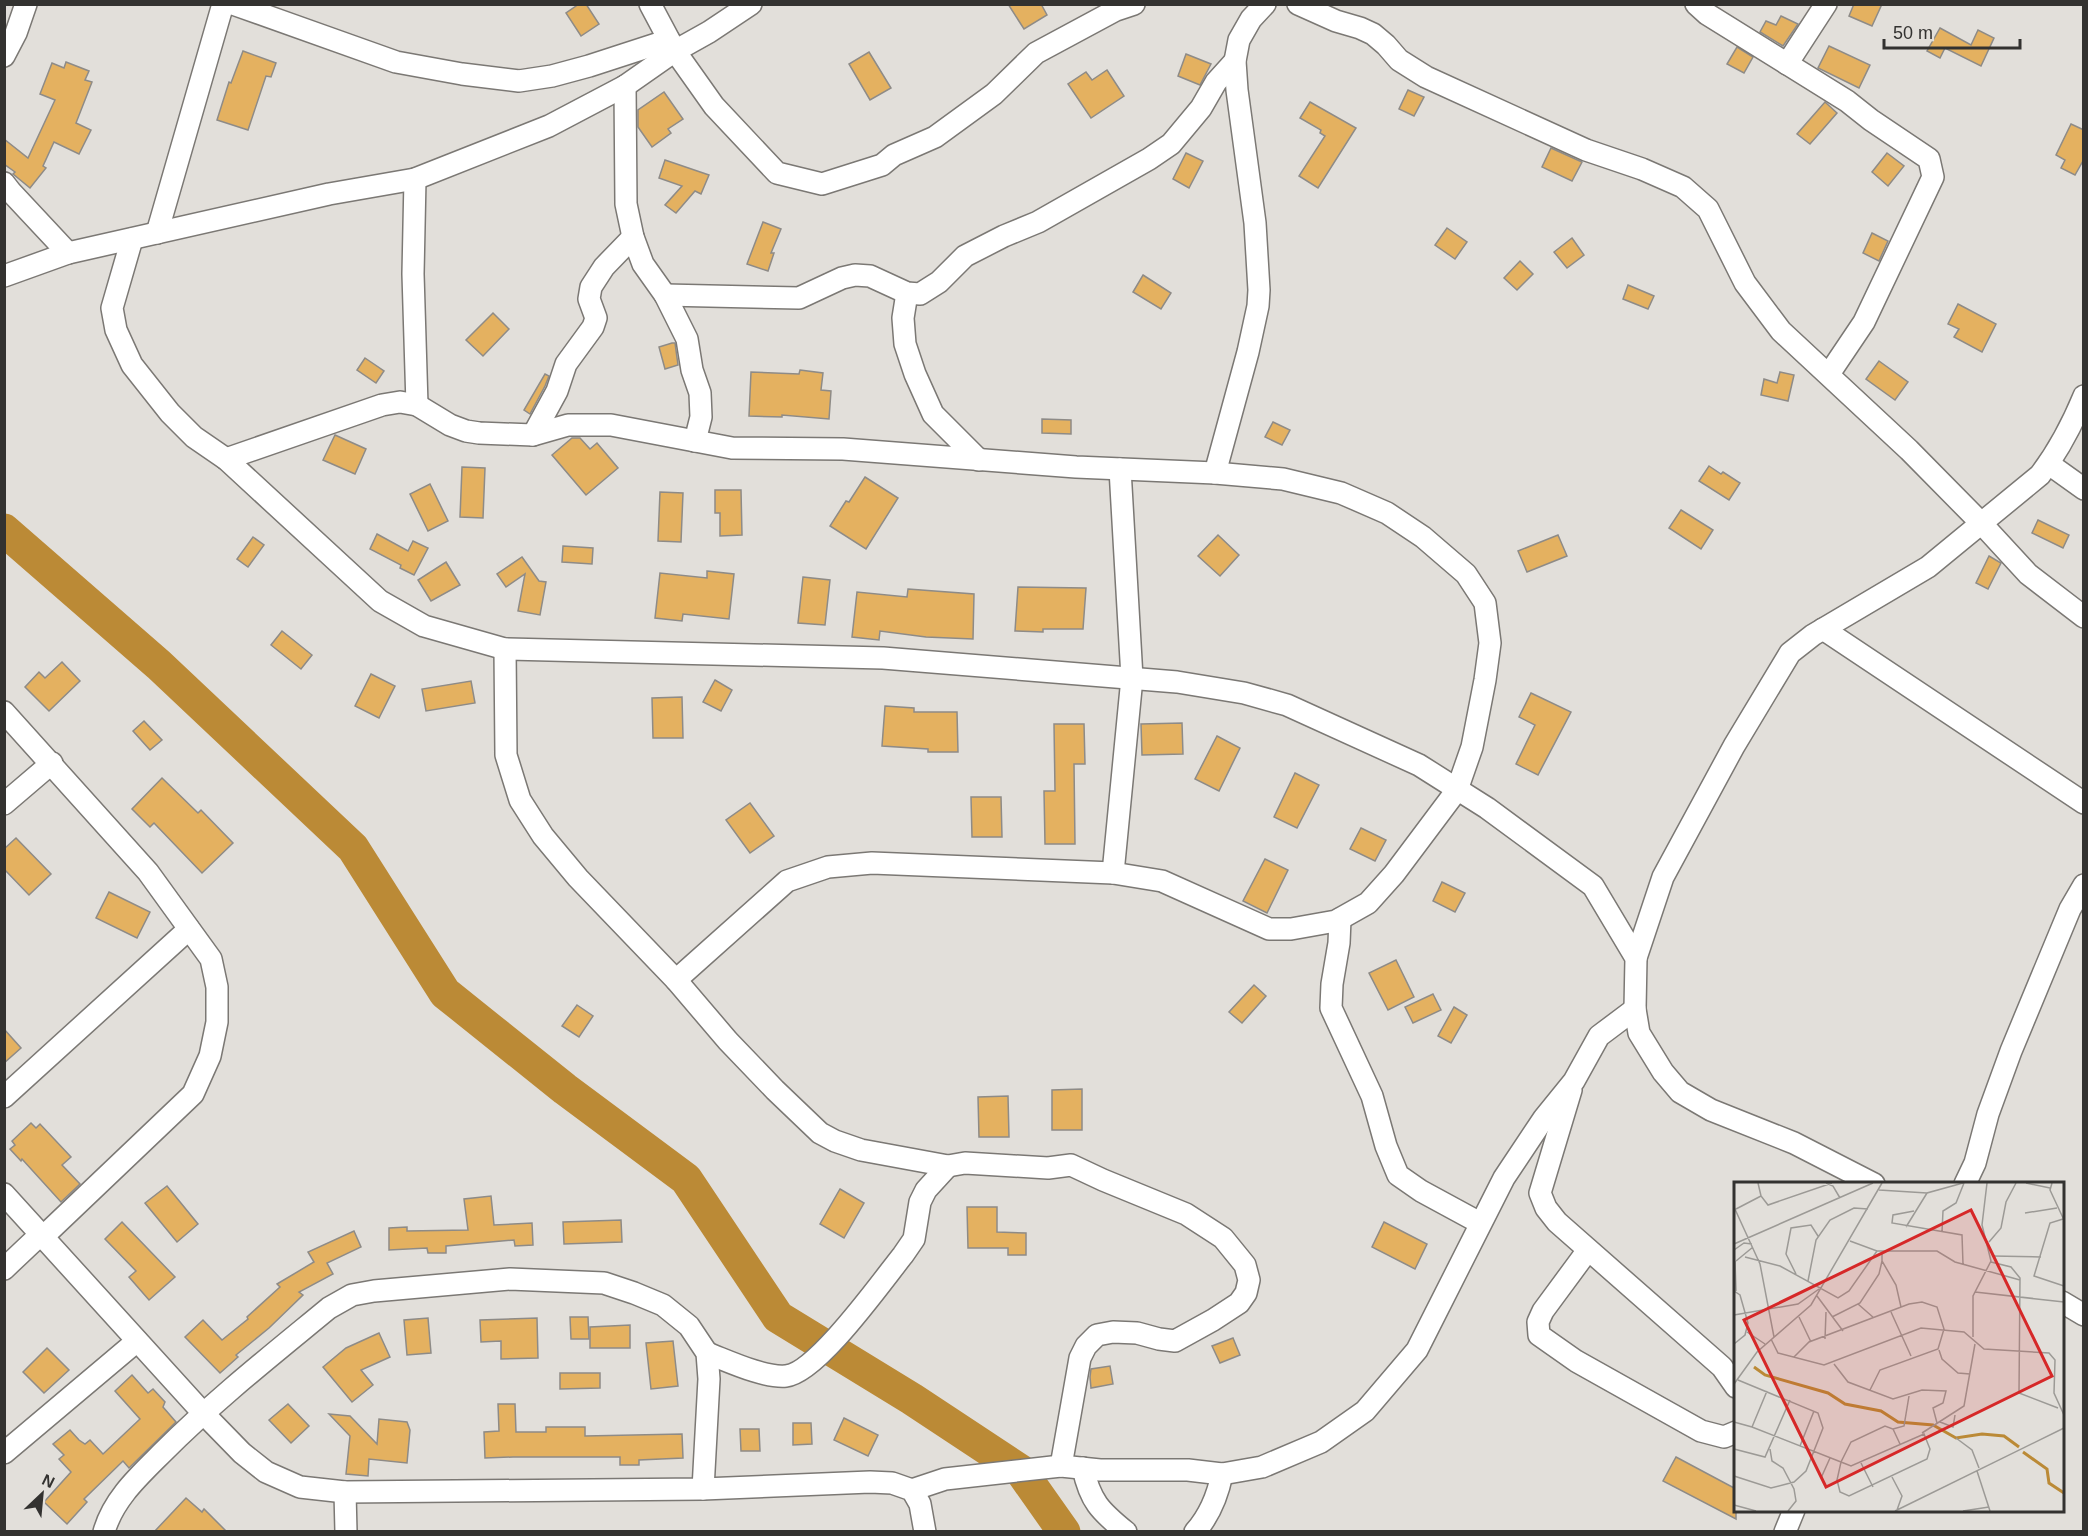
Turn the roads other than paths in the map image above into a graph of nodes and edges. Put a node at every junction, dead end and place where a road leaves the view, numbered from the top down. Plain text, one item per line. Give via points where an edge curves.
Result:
1 (26, 4) edge
2 (223, 4) edge
3 (233, 4) edge
4 (650, 4) edge
5 (751, 4) edge
6 (1134, 4) edge
7 (1264, 4) edge
8 (1298, 4) edge
9 (1696, 4) edge
10 (1826, 4) edge
11 (672, 45) junction
12 (4, 56) edge
13 (1235, 61) junction
14 (1787, 64) junction
15 (626, 86) junction
16 (415, 179) junction
17 (4, 183) edge
18 (157, 233) junction
19 (633, 237) junction
20 (132, 239) junction
21 (68, 253) junction
22 (4, 276) edge
23 (907, 293) junction
24 (665, 295) junction
25 (1829, 374) junction
26 (2084, 396) edge
27 (417, 405) junction
28 (2078, 426) edge
29 (533, 435) junction
30 (694, 441) junction
31 (226, 459) junction
32 (979, 460) junction
33 (2049, 464) junction
34 (1120, 469) junction
35 (1215, 473) junction
36 (2084, 489) edge
37 (1982, 524) junction
38 (2084, 616) edge
39 (1823, 629) junction
40 (505, 649) junction
41 (1132, 678) junction
42 (4, 712) edge
43 (51, 763) junction
44 (1457, 790) junction
45 (2084, 803) edge
46 (4, 804) edge
47 (1113, 873) junction
48 (2084, 885) edge
49 (1340, 919) junction
50 (189, 929) junction
51 (1636, 957) junction
52 (676, 980) junction
53 (1635, 1009) junction
54 (1574, 1081) junction
55 (4, 1097) edge
56 (948, 1166) junction
57 (1870, 1182) edge
58 (1966, 1182) edge
59 (4, 1194) edge
60 (1480, 1223) junction
61 (41, 1234) junction
62 (1588, 1250) junction
63 (4, 1269) edge
64 (2064, 1303) edge
65 (2084, 1315) edge
66 (137, 1341) junction
67 (707, 1353) junction
68 (1734, 1384) edge
69 (202, 1413) junction
70 (1734, 1433) edge
71 (4, 1453) edge
72 (1061, 1466) junction
73 (1083, 1468) junction
74 (1222, 1474) junction
75 (704, 1489) junction
76 (912, 1490) junction
77 (345, 1492) junction
78 (1793, 1512) edge
79 (104, 1532) edge
80 (346, 1532) edge
81 (925, 1532) edge
82 (1126, 1532) edge
83 (1196, 1532) edge
84 (1785, 1532) edge

1 - 12 street
2 - 18 street
3 - 11 street via 396,62 519,81
4 - 11 street
5 - 11 street via 710,32
6 - 11 street via 1036,53 994,94 935,137 894,155 882,165 822,184 777,173 714,106
7 - 13 street via 1239,40
8 - 25 street via 1373,34 1399,60 1426,77 1577,146 1683,187 1708,209 1745,283 1781,331
9 - 14 street
10 - 14 street
11 - 15 street
13 - 23 street via 1171,144 1054,213 965,256 939,282 920,294
13 - 35 street via 1255,223 1259,290 1255,322
14 - 25 street via 1929,159 1933,177 1864,322
15 - 16 street via 549,126
15 - 19 street via 626,204
16 - 18 street
16 - 27 street
17 - 21 street
18 - 20 street
19 - 24 street via 643,264
19 - 29 street via 591,287 589,299 596,318 593,327 566,364 557,391
20 - 21 street
20 - 31 street via 112,308 116,330 132,365 170,413 194,437
21 - 22 street
23 - 24 street via 870,276 855,275 799,298
23 - 32 street via 903,318 905,344 915,374 933,414
24 - 30 street via 687,339 700,393 702,417
25 - 37 street
26 - 28 street
27 - 29 street via 466,431
27 - 31 street via 382,405
28 - 33 street
29 - 30 street via 568,425 611,425
30 - 32 street via 732,448 843,450
31 - 40 street via 380,601 424,626
32 - 34 street
33 - 36 street
33 - 37 street
34 - 35 street
34 - 41 street
35 - 44 street via 1283,479 1341,493 1387,513 1423,537 1466,574 1485,603 1490,643 1473,747
37 - 38 street via 2028,574
37 - 39 street via 1928,567
39 - 45 street
39 - 51 street via 1790,653 1734,746 1663,878
40 - 41 street via 884,658
40 - 52 street via 506,755 520,800 543,836 578,878
41 - 44 street via 1244,693 1287,705 1419,765
41 - 47 street
42 - 43 street
43 - 46 street
43 - 50 street via 148,872
44 - 49 street via 1368,903
44 - 51 street via 1593,886
47 - 49 street via 1162,881 1269,929 1291,929
47 - 52 street via 872,864 828,867 787,882
48 - 58 street via 2070,909 2012,1051
49 - 60 street via 1331,1008 1372,1096 1398,1175
50 - 55 street
50 - 61 street via 210,959 217,987 217,1022 210,1056 193,1094
51 - 53 street
52 - 56 street via 744,1057 820,1133 861,1150
53 - 54 street via 1599,1036
53 - 57 street via 1639,1033 1680,1092 1711,1110 1794,1143
54 - 60 street via 1504,1178
54 - 62 street via 1540,1193 1545,1208
56 - 67 street via 926,1190 914,1239 903,1255 827,1347 804,1367 788,1376 771,1375
56 - 72 street via 965,1163 1048,1168 1071,1164 1186,1214 1223,1238 1245,1265 1249,1280 1239,1303 1175,1341 1113,1332 1097,1335 1086,1346 1080,1358
59 - 61 street
60 - 74 street via 1417,1350 1365,1411 1321,1442 1262,1467
61 - 63 street
61 - 66 street
62 - 68 street via 1722,1367
62 - 70 street via 1543,1311 1538,1322 1539,1335 1576,1361 1701,1431 1724,1437
64 - 65 street
66 - 69 street
66 - 71 street
67 - 69 street via 689,1326 663,1305 603,1283 510,1279 374,1290 352,1295 329,1308
67 - 75 street
69 - 77 street via 242,1454 266,1472 300,1487
69 - 79 street via 120,1500
72 - 73 street
72 - 76 street via 945,1479
73 - 74 street
73 - 82 street via 1098,1507
74 - 83 street via 1215,1497
75 - 76 street via 870,1482
75 - 77 street
76 - 81 street via 920,1504
77 - 80 street
78 - 84 street

